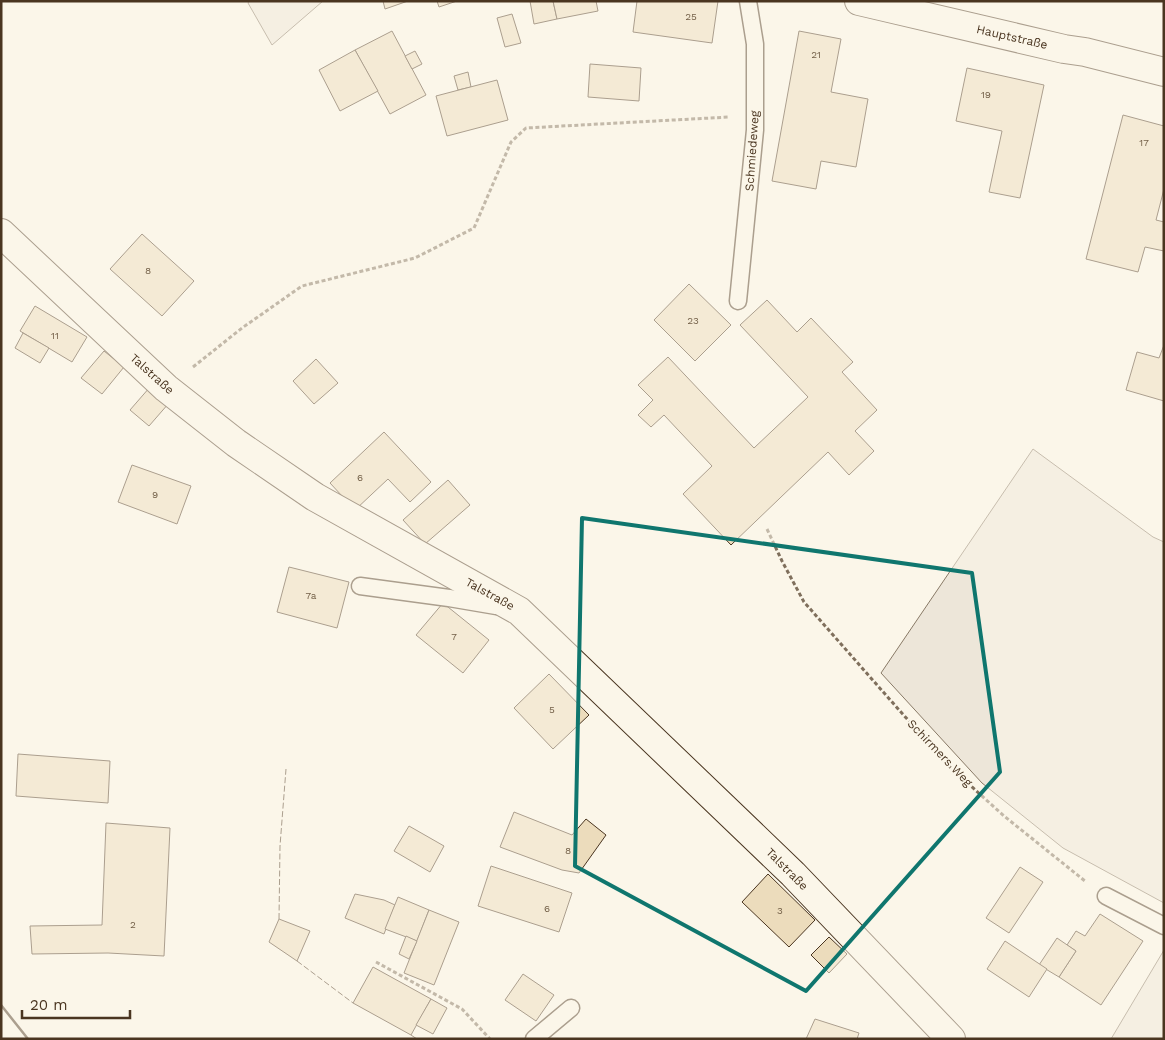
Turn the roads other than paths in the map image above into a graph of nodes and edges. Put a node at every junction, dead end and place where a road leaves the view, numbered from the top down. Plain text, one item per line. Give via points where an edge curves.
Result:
1 (748, 1) edge
2 (859, 1) edge
3 (1164, 72) edge
4 (1, 233) edge
5 (738, 301) dead end
6 (360, 586) dead end
7 (520, 611) junction
8 (1106, 896) road end
9 (1164, 926) edge
10 (571, 1008) dead end
11 (534, 1039) edge
12 (951, 1039) edge

1 - 5 lane, Schmiedeweg via 755,44 755,116
2 - 3 street, Hauptstraße
4 - 7 street, Talstraße via 166,388 236,442 315,497
6 - 7 lane
7 - 12 street, Talstraße via 793,874
8 - 9 lane
10 - 11 lane

